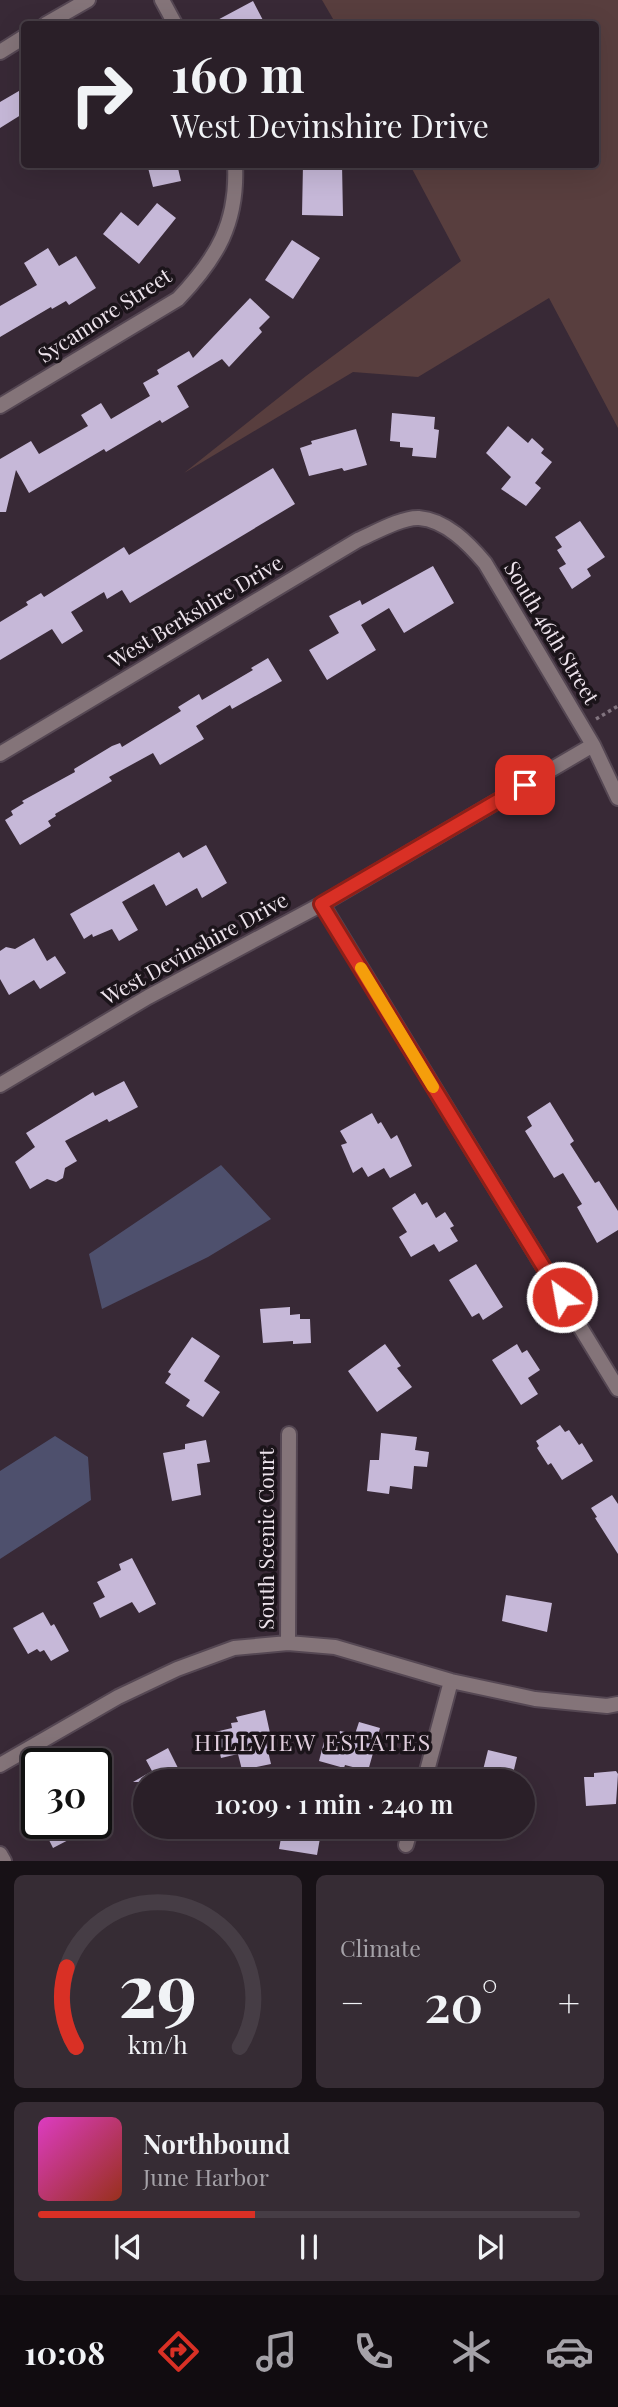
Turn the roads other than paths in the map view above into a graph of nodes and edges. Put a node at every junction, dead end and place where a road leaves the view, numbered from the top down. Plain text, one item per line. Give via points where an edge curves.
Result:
1 (88, 0) edge
2 (162, 0) edge
3 (51, 21) edge
4 (173, 21) edge
5 (21, 39) edge
6 (0, 52) edge
7 (235, 168) edge
8 (0, 406) edge
9 (419, 518) joint
10 (593, 745) junction
11 (0, 754) edge
12 (618, 799) edge
13 (321, 904) junction
14 (0, 1085) edge
15 (618, 1389) edge
16 (289, 1434) dead end
17 (288, 1643) junction
18 (451, 1681) junction
19 (618, 1704) edge
20 (0, 1765) edge
21 (427, 1769) edge
22 (408, 1839) edge
23 (406, 1845) dead end
24 (0, 1854) edge
25 (4, 1861) edge

1 - 3 street
2 - 4 street
5 - 6 street
7 - 8 street, Sycamore Street via 232,213 224,239 202,274 177,299
9 - 10 street, South 46th Street via 462,537 485,563
9 - 11 street, West Berkshire Drive via 358,540
10 - 12 street, South 46th Street
10 - 13 street, West Devinshire Drive
13 - 14 street, West Devinshire Drive via 148,997
13 - 15 street
16 - 17 street, South Scenic Court
17 - 18 street via 335,1647
17 - 20 street via 234,1648 177,1668
18 - 19 street via 535,1699
18 - 21 street
22 - 23 street
24 - 25 street

